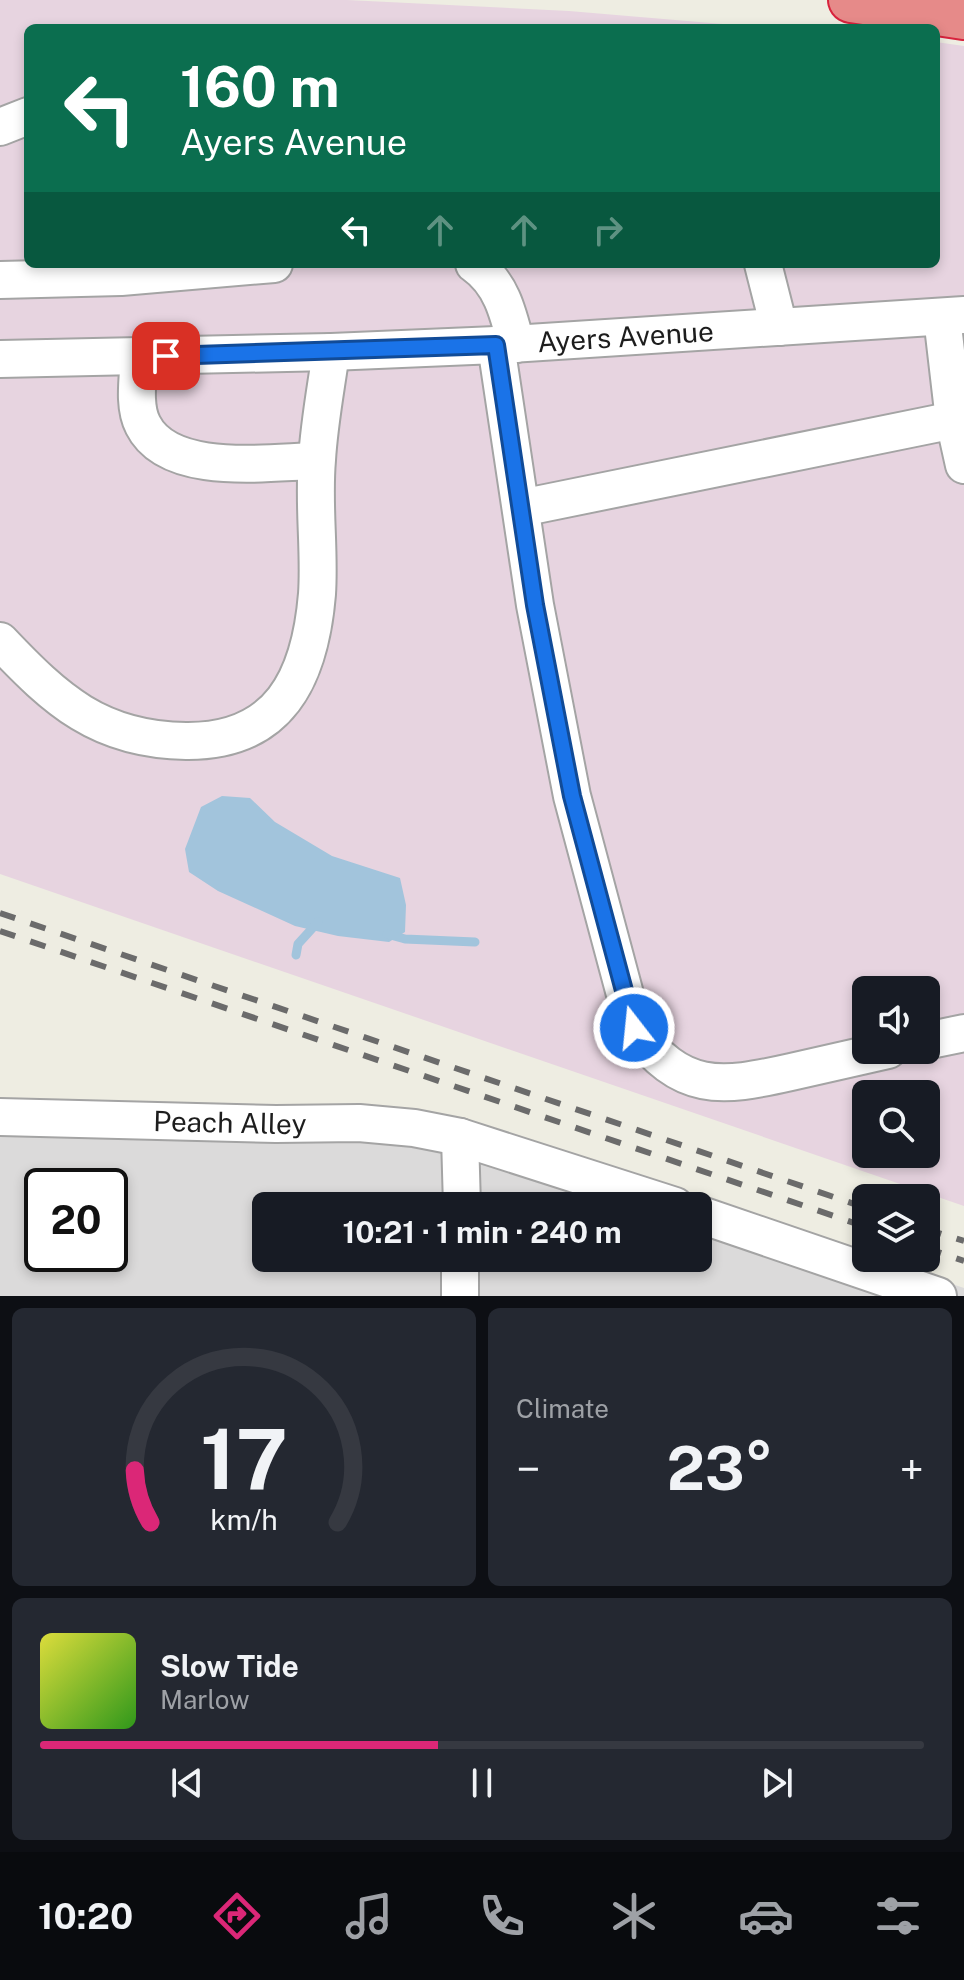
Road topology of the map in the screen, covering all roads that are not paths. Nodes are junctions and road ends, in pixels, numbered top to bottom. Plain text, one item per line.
1 (862, 1) edge
2 (964, 17) edge
3 (24, 118) edge
4 (0, 127) edge
5 (227, 268) edge
6 (479, 268) edge
7 (764, 268) edge
8 (0, 280) edge
9 (953, 316) edge
10 (779, 327) junction
11 (506, 344) junction
12 (331, 352) junction
13 (139, 357) junction
14 (0, 359) edge
15 (954, 420) junction
16 (316, 461) junction
17 (964, 465) edge
18 (521, 508) junction
19 (0, 641) edge
20 (964, 1033) edge
21 (940, 1038) edge
22 (852, 1058) edge
23 (0, 1117) edge
24 (460, 1137) junction
25 (462, 1192) edge
26 (631, 1192) edge
27 (712, 1219) edge
28 (460, 1272) edge
29 (460, 1296) edge
30 (938, 1296) edge

1 - 2 highway
3 - 4 street
5 - 8 street
6 - 11 street
7 - 10 street
9 - 10 street, Ayers Avenue
9 - 15 street
10 - 11 street, Ayers Avenue
11 - 12 street, Ayers Avenue
11 - 18 street
12 - 13 street, Ayers Avenue
12 - 16 street
13 - 14 street, Ayers Avenue
13 - 16 street
15 - 17 street
15 - 18 street
16 - 19 street
18 - 22 street
20 - 21 street
23 - 24 street, Peach Alley
24 - 25 street
24 - 26 street, Peach Alley
27 - 30 street
28 - 29 street

